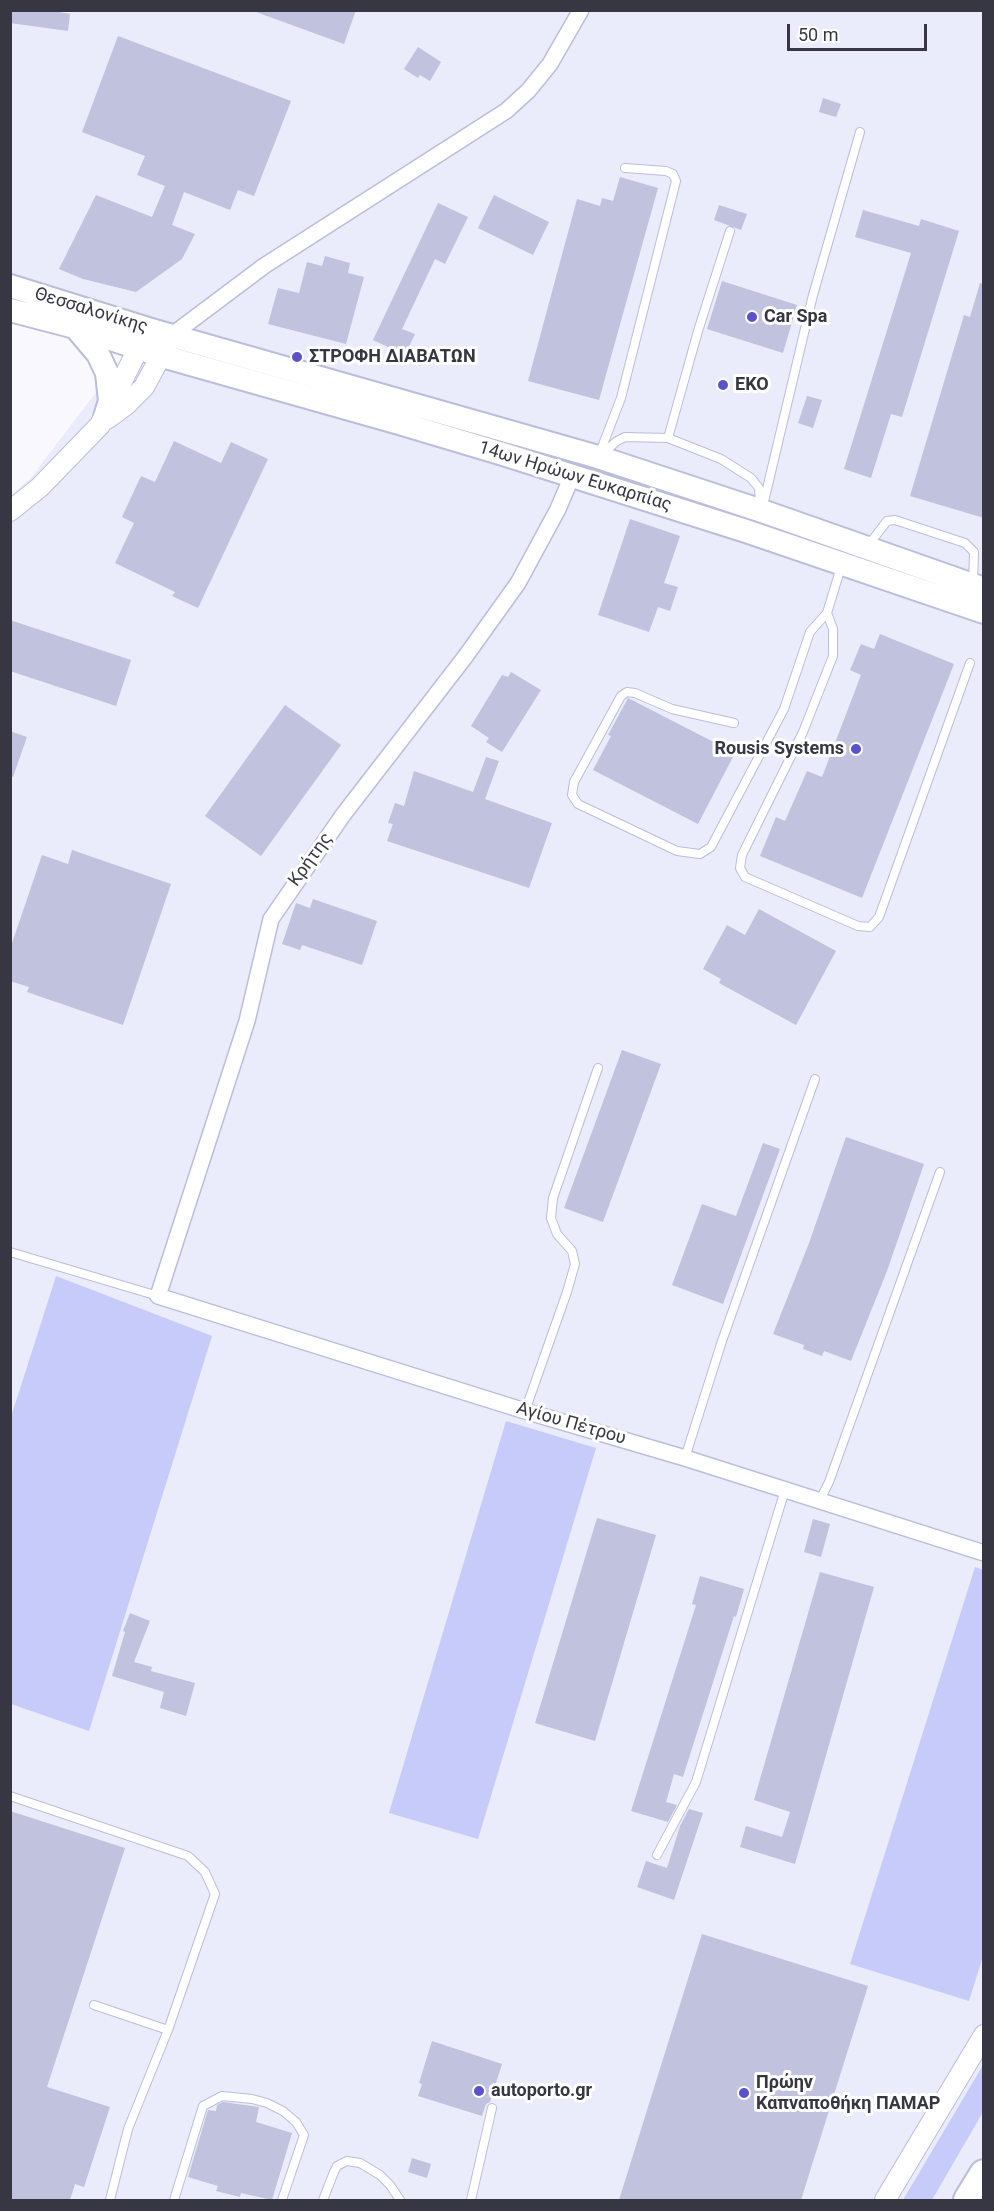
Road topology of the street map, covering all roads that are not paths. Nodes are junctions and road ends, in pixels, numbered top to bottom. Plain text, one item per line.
1 (581, 10) edge
2 (860, 132) dead end
3 (625, 168) dead end
4 (730, 231) dead end
5 (10, 286) edge
6 (10, 310) edge
7 (75, 327) junction
8 (172, 335) junction
9 (144, 339) junction
10 (162, 356) junction
11 (102, 421) junction
12 (668, 438) junction
13 (598, 457) junction
14 (572, 476) junction
15 (10, 511) edge
16 (762, 511) junction
17 (866, 548) junction
18 (842, 564) junction
19 (978, 587) edge
20 (984, 612) edge
21 (826, 614) junction
22 (970, 663) dead end
23 (734, 723) dead end
24 (598, 1068) dead end
25 (815, 1078) dead end
26 (940, 1172) dead end
27 (10, 1252) edge
28 (158, 1296) junction
29 (525, 1412) junction
30 (685, 1458) junction
31 (785, 1490) junction
32 (820, 1500) junction
33 (984, 1553) edge
34 (10, 1796) edge
35 (657, 1855) dead end
36 (94, 2005) dead end
37 (168, 2030) junction
38 (984, 2035) edge
39 (492, 2108) dead end
40 (984, 2174) edge
41 (110, 2200) edge
42 (174, 2200) edge
43 (282, 2200) edge
44 (323, 2200) edge
45 (400, 2200) edge
46 (471, 2200) edge
47 (885, 2200) edge
48 (968, 2200) edge

1 - 8 street
2 - 16 lane
3 - 13 lane
4 - 12 lane
5 - 9 main road, Θεσσαλονίκης
6 - 7 main road, Θεσσαλονίκης
7 - 9 main road, Θεσσαλονίκης
7 - 11 main road
8 - 9 main road, Θεσσαλονίκης
8 - 10 street
8 - 13 main road, 14ων Ηρώων Ευκαρπίας
9 - 10 main road, Θεσσαλονίκης
9 - 11 street
10 - 11 street
10 - 14 main road, 14ων Ηρώων Ευκαρπίας
11 - 15 street
12 - 13 lane
12 - 16 lane
13 - 16 main road, 14ων Ηρώων Ευκαρπίας
14 - 18 main road, 14ων Ηρώων Ευκαρπίας
14 - 28 street, Κρήτης
16 - 17 main road, 14ων Ηρώων Ευκαρπίας
17 - 19 main road, 14ων Ηρώων Ευκαρπίας
17 - 19 lane
18 - 20 main road, 14ων Ηρώων Ευκαρπίας
18 - 21 lane
21 - 22 lane
21 - 23 lane
24 - 29 lane
25 - 30 lane
26 - 32 lane
27 - 28 lane
28 - 29 street, Αγίου Πέτρου
29 - 30 street, Αγίου Πέτρου
30 - 31 street, Αγίου Πέτρου
31 - 32 street, Αγίου Πέτρου
31 - 35 lane
32 - 33 street, Αγίου Πέτρου
34 - 37 lane
36 - 37 lane
37 - 41 lane
38 - 47 street
39 - 46 lane
40 - 48 highway
42 - 43 lane
44 - 45 lane

